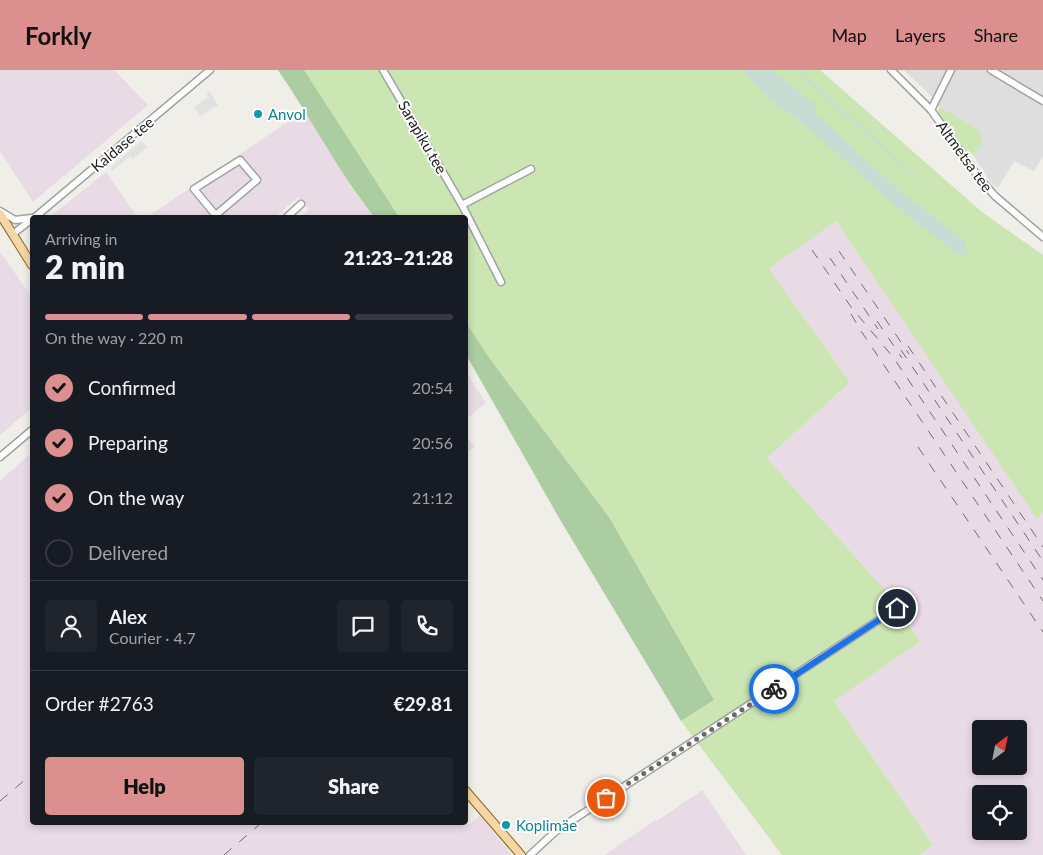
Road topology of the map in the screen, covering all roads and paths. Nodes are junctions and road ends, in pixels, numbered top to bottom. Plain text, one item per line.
1 (210, 70) edge
2 (383, 70) edge
3 (892, 70) edge
4 (951, 70) edge
5 (991, 70) edge
6 (1043, 102) edge
7 (932, 110) junction
8 (531, 169) dead end
9 (301, 204) dead end
10 (462, 205) junction
11 (0, 212) edge
12 (37, 215) edge
13 (218, 215) edge
14 (220, 215) edge
15 (289, 215) edge
16 (467, 215) edge
17 (468, 217) edge
18 (30, 218) edge
19 (30, 220) edge
20 (13, 234) junction
21 (1043, 237) edge
22 (30, 262) edge
23 (501, 282) dead end
24 (30, 432) edge
25 (0, 457) edge
26 (897, 608) dead end
27 (468, 793) edge
28 (521, 855) edge
29 (530, 855) edge

1 - 12 street, Kaldase tee
2 - 10 street, Sarapiku tee
3 - 7 street, Altmetsa tee
4 - 7 street
5 - 6 street
7 - 21 street, Altmetsa tee
8 - 10 street
9 - 15 street
10 - 16 street, Sarapiku tee
11 - 18 street
11 - 20 main road
13 - 14 street
17 - 23 street, Sarapiku tee
19 - 20 street, Kaldase tee
20 - 22 main road
24 - 25 street
26 - 29 street
27 - 28 main road

